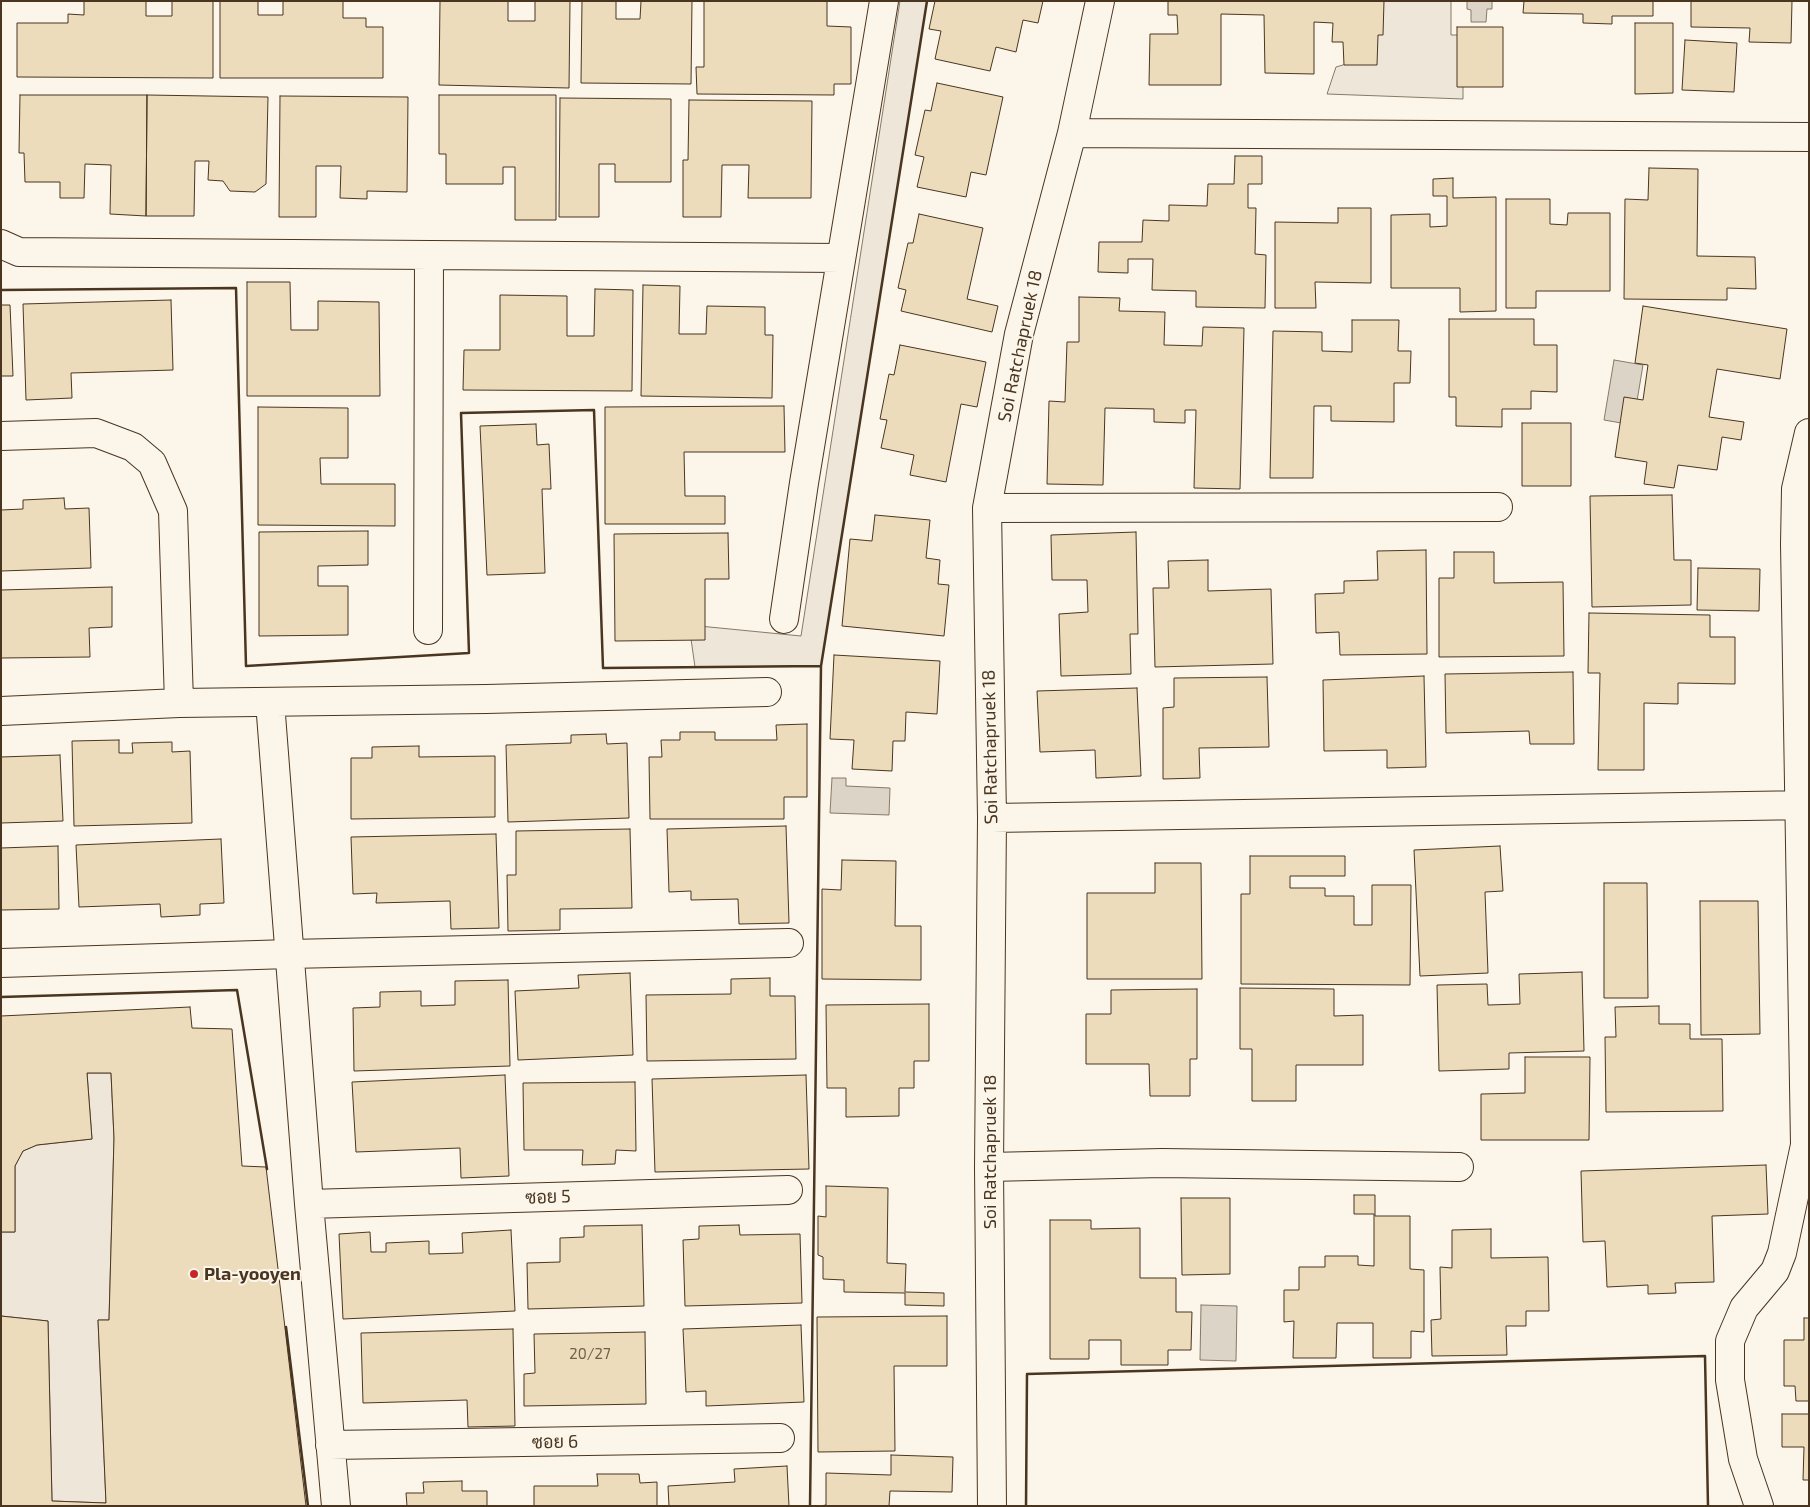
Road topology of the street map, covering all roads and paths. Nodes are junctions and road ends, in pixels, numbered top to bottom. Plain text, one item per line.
1 (884, 1) edge
2 (1100, 1) edge
3 (1072, 133) junction
4 (1809, 137) edge
5 (1, 244) edge
6 (429, 255) junction
7 (841, 258) junction
8 (1809, 433) edge
9 (1, 436) edge
10 (1498, 507) dead end
11 (987, 508) junction
12 (784, 620) dead end
13 (428, 630) dead end
14 (767, 692) dead end
15 (270, 702) junction
16 (179, 704) junction
17 (1, 710) edge
18 (1804, 805) edge
19 (992, 818) junction
20 (789, 943) dead end
21 (289, 954) junction
22 (1, 963) edge
23 (1807, 1145) edge
24 (989, 1167) junction
25 (1458, 1168) dead end
26 (788, 1190) dead end
27 (309, 1204) junction
28 (780, 1438) dead end
29 (330, 1445) junction
30 (336, 1506) edge
31 (992, 1506) edge
32 (1759, 1506) edge

1 - 7 street
2 - 3 street, Soi Ratchapruek 18
3 - 4 street
3 - 11 street, Soi Ratchapruek 18
5 - 6 street
6 - 7 street
6 - 13 street
7 - 12 street
8 - 18 street
9 - 16 street
10 - 11 street
11 - 19 street, Soi Ratchapruek 18
14 - 15 street
15 - 16 street
15 - 21 street
16 - 17 street
18 - 19 street
18 - 23 street
19 - 24 street, Soi Ratchapruek 18
20 - 21 street
21 - 22 street
21 - 27 street
23 - 32 street
24 - 25 street
24 - 31 street, Soi Ratchapruek 18
26 - 27 street, ซอย 5
27 - 29 street
28 - 29 street, ซอย 6
29 - 30 street

